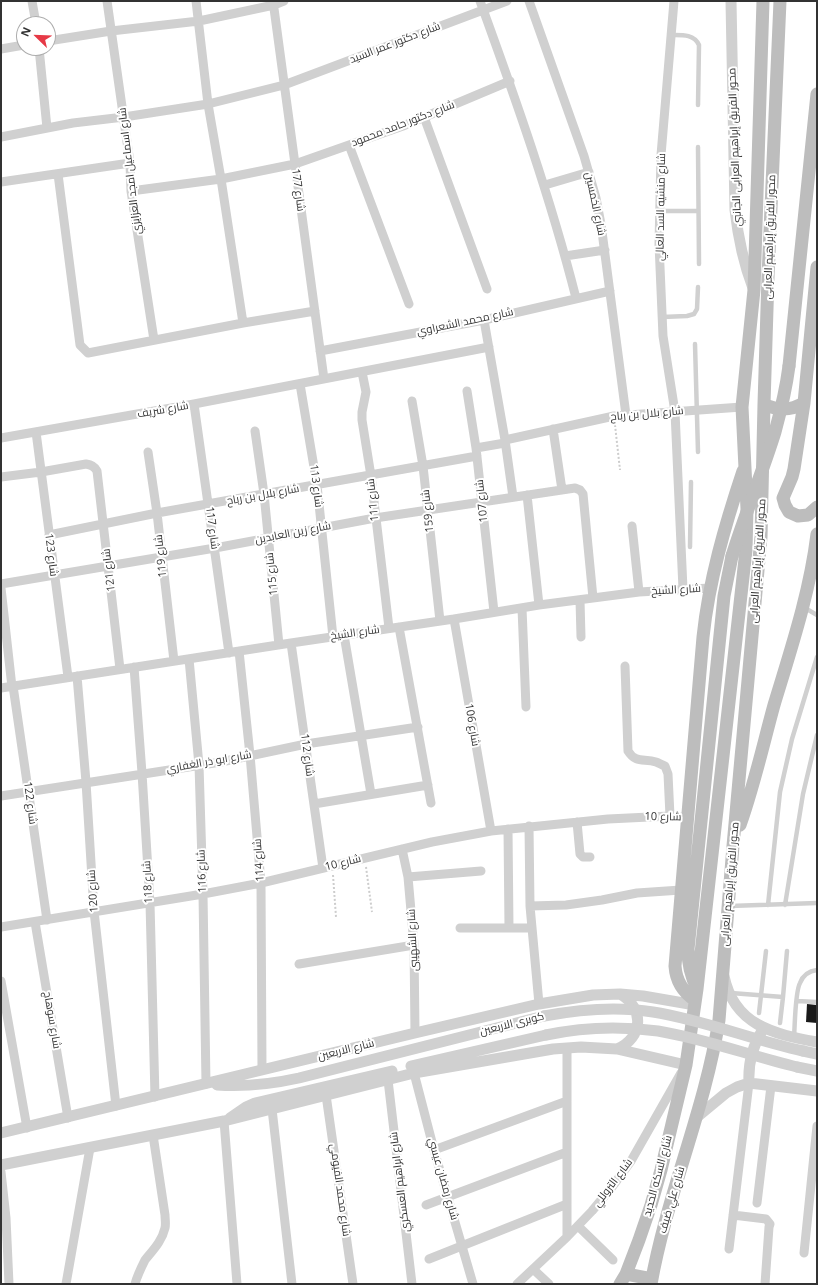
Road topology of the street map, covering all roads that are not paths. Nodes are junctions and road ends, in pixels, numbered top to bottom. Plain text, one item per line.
1 (32, 1) edge
2 (107, 1) edge
3 (196, 1) edge
4 (284, 1) edge
5 (507, 1) edge
6 (529, 1) edge
7 (674, 1) edge
8 (763, 1) edge
9 (780, 1) edge
10 (728, 2) edge
11 (274, 3) edge
12 (481, 5) edge
13 (35, 16) edge
14 (199, 21) junction
15 (112, 31) junction
16 (671, 35) junction
17 (56, 40) edge
18 (16, 46) edge
19 (1, 49) edge
20 (40, 56) edge
21 (510, 81) junction
22 (284, 84) junction
23 (817, 94) edge
24 (208, 104) junction
25 (698, 105) dead end
26 (124, 117) junction
27 (424, 117) junction
28 (47, 128) junction
29 (1, 137) edge
30 (349, 145) junction
31 (698, 147) dead end
32 (130, 163) junction
33 (295, 164) junction
34 (589, 172) junction
35 (58, 174) junction
36 (221, 179) junction
37 (1, 182) edge
38 (545, 185) junction
39 (131, 192) junction
40 (659, 211) junction
41 (698, 211) junction
42 (605, 250) junction
43 (565, 256) junction
44 (699, 264) dead end
45 (817, 267) edge
46 (698, 287) dead end
47 (487, 289) dead end
48 (754, 290) junction
49 (610, 291) junction
50 (576, 298) junction
51 (409, 304) dead end
52 (315, 311) junction
53 (662, 317) junction
54 (484, 320) junction
55 (243, 323) junction
56 (154, 340) junction
57 (695, 344) dead end
58 (489, 347) junction
59 (320, 351) junction
60 (362, 372) junction
61 (324, 379) junction
62 (300, 384) junction
63 (467, 391) dead end
64 (412, 402) dead end
65 (804, 403) junction
66 (194, 404) junction
67 (764, 404) junction
68 (742, 407) junction
69 (697, 411) junction
70 (675, 412) junction
71 (626, 415) junction
72 (553, 429) junction
73 (36, 432) junction
74 (255, 432) dead end
75 (1, 438) edge
76 (505, 441) junction
77 (148, 452) dead end
78 (477, 452) junction
79 (698, 452) dead end
80 (745, 465) junction
81 (423, 466) junction
82 (41, 472) junction
83 (371, 476) junction
84 (1, 477) edge
85 (691, 482) dead end
86 (317, 485) junction
87 (562, 490) junction
88 (264, 494) junction
89 (527, 495) junction
90 (514, 497) junction
91 (481, 502) junction
92 (209, 505) junction
93 (817, 507) edge
94 (428, 510) junction
95 (156, 513) junction
96 (375, 518) junction
97 (690, 520) junction
98 (680, 521) junction
99 (104, 524) junction
100 (632, 526) dead end
101 (321, 528) junction
102 (817, 534) edge
103 (49, 535) junction
104 (268, 538) junction
105 (690, 547) dead end
106 (215, 548) junction
107 (161, 557) junction
108 (108, 566) junction
109 (54, 575) junction
110 (1, 584) edge
111 (1, 588) edge
112 (710, 588) junction
113 (683, 589) junction
114 (639, 592) junction
115 (593, 598) junction
116 (580, 600) junction
117 (539, 605) junction
118 (802, 606) junction
119 (522, 608) junction
120 (494, 612) junction
121 (817, 615) edge
122 (454, 619) junction
123 (440, 621) junction
124 (400, 627) junction
125 (389, 628) junction
126 (344, 635) junction
127 (333, 636) junction
128 (581, 637) dead end
129 (291, 643) junction
130 (279, 645) junction
131 (239, 651) junction
132 (229, 652) junction
133 (817, 657) edge
134 (189, 659) junction
135 (174, 661) junction
136 (625, 666) dead end
137 (134, 667) junction
138 (120, 669) junction
139 (77, 676) junction
140 (68, 677) junction
141 (13, 686) junction
142 (1, 688) edge
143 (526, 707) dead end
144 (418, 727) junction
145 (361, 736) junction
146 (817, 736) edge
147 (306, 744) junction
148 (250, 755) junction
149 (199, 765) junction
150 (142, 773) junction
151 (86, 782) junction
152 (428, 785) junction
153 (29, 791) junction
154 (370, 794) junction
155 (1, 796) edge
156 (431, 803) dead end
157 (314, 804) junction
158 (670, 816) junction
159 (688, 818) junction
160 (577, 822) junction
161 (529, 826) junction
162 (508, 829) junction
163 (491, 831) junction
164 (733, 846) junction
165 (402, 849) junction
166 (590, 857) dead end
167 (328, 867) junction
168 (481, 871) dead end
169 (408, 877) junction
170 (261, 883) junction
171 (682, 890) junction
172 (203, 894) junction
173 (150, 903) junction
174 (817, 903) edge
175 (768, 905) junction
176 (785, 905) junction
177 (530, 906) junction
178 (728, 906) junction
179 (94, 911) junction
180 (47, 920) junction
181 (35, 922) junction
182 (1, 928) edge
183 (460, 928) dead end
184 (509, 928) junction
185 (532, 928) junction
186 (414, 945) junction
187 (766, 951) dead end
188 (788, 952) dead end
189 (299, 964) dead end
190 (723, 970) junction
191 (817, 970) edge
192 (1, 980) edge
193 (729, 992) junction
194 (620, 994) junction
195 (762, 995) junction
196 (783, 997) junction
197 (696, 998) junction
198 (797, 1001) junction
199 (817, 1002) edge
200 (539, 1004) junction
201 (759, 1013) dead end
202 (780, 1023) dead end
203 (764, 1028) junction
204 (415, 1033) junction
205 (794, 1037) junction
206 (817, 1042) edge
207 (567, 1048) junction
208 (616, 1049) junction
209 (817, 1054) edge
210 (686, 1065) junction
211 (262, 1070) junction
212 (817, 1071) edge
213 (414, 1073) junction
214 (388, 1080) junction
215 (749, 1083) junction
216 (206, 1084) junction
217 (771, 1086) junction
218 (817, 1091) edge
219 (326, 1095) junction
220 (155, 1096) junction
221 (567, 1102) junction
222 (116, 1106) junction
223 (272, 1109) junction
224 (696, 1117) junction
225 (68, 1118) junction
226 (224, 1122) junction
227 (817, 1126) edge
228 (27, 1128) junction
229 (1, 1133) edge
230 (153, 1135) junction
231 (90, 1148) junction
232 (434, 1150) junction
233 (567, 1152) junction
234 (1, 1165) edge
235 (1, 1172) edge
236 (448, 1197) junction
237 (757, 1203) dead end
238 (567, 1204) junction
239 (426, 1205) dead end
240 (733, 1215) junction
241 (3, 1218) edge
242 (578, 1226) junction
243 (567, 1237) junction
244 (461, 1246) junction
245 (729, 1249) dead end
246 (804, 1253) dead end
247 (429, 1259) dead end
248 (613, 1260) dead end
249 (5, 1268) edge
250 (533, 1269) junction
251 (623, 1279) edge
252 (651, 1281) edge
253 (9, 1284) edge
254 (66, 1284) edge
255 (135, 1284) edge
256 (237, 1284) edge
257 (292, 1284) edge
258 (353, 1284) edge
259 (412, 1284) edge
260 (473, 1284) edge
261 (517, 1284) edge
262 (548, 1284) edge
263 (765, 1284) edge

1 - 13 street
2 - 15 street, شارع اسماعيل امجد العزايزي
3 - 14 street
4 - 11 street
5 - 12 street, شارع دكتور عمر السيد
6 - 34 street, شارع الخمسين
7 - 16 street, شارع منشيه السد العالي
8 - 48 main road, محور الفريق إبراهيم العرابى
9 - 67 main road, محور الفريق إبراهيم العرابى
10 - 48 street, محور الفريق إبراهيم العرابى الجانبي
11 - 14 street
11 - 22 street, شارع 177
12 - 21 street
12 - 22 street, شارع دكتور عمر السيد
14 - 15 street
14 - 24 street
15 - 17 street
15 - 26 street, شارع اسماعيل امجد العزايزي
16 - 25 lane
16 - 40 street, شارع منشيه السد العالي
18 - 19 street
20 - 28 street
21 - 27 street, شارع دكتور حامد محمود
21 - 38 street
22 - 24 street, شارع دكتور عمر السيد
22 - 33 street, شارع 177
23 - 197 main road, bridge
24 - 26 street, شارع دكتور عمر السيد
24 - 36 street
26 - 28 street, شارع دكتور عمر السيد
26 - 32 street, شارع اسماعيل امجد العزايزي
27 - 30 street, شارع دكتور حامد محمود
27 - 47 street
28 - 29 street, شارع دكتور عمر السيد
30 - 33 street, شارع دكتور حامد محمود
30 - 51 street
31 - 41 lane
32 - 35 street
32 - 39 street, شارع اسماعيل امجد العزايزي
33 - 36 street, شارع دكتور حامد محمود
33 - 52 street, شارع 177
34 - 38 street
34 - 42 street, شارع الخمسين
35 - 37 street
35 - 56 street
36 - 39 street, شارع دكتور حامد محمود
36 - 55 street
38 - 43 street
39 - 56 street, شارع اسماعيل امجد العزايزي
40 - 41 lane
40 - 53 street, شارع منشيه السد العالي
41 - 44 lane
42 - 43 street
42 - 49 street, شارع الخمسين
43 - 50 street
45 - 65 main road
46 - 53 lane
48 - 68 main road, محور الفريق إبراهيم العرابى
49 - 50 street, شارع محمد الشعراوي
49 - 71 street, شارع الخمسين
50 - 54 street, شارع محمد الشعراوي
52 - 55 street
52 - 59 street, شارع 177
53 - 70 street, شارع منشيه السد العالي
54 - 58 street
54 - 59 street, شارع محمد الشعراوي
55 - 56 street
57 - 69 lane
58 - 60 street, شارع شريف
58 - 76 street
59 - 61 street, شارع 177
60 - 61 street, شارع شريف
60 - 83 street, شارع 111
61 - 62 street, شارع شريف
62 - 66 street, شارع شريف
62 - 86 street, شارع 113
63 - 78 street, شارع 107
64 - 81 street, شارع 159
65 - 67 main road
65 - 93 main road
66 - 73 street, شارع شريف
66 - 92 street, شارع 117
67 - 164 main road, محور الفريق إبراهيم العرابى
68 - 69 street, شارع بلال بن رباح
68 - 80 main road, محور الفريق إبراهيم العرابى
69 - 70 street, شارع بلال بن رباح
69 - 79 lane
70 - 71 street, شارع بلال بن رباح
70 - 98 street, شارع منشيه السد العالي
71 - 72 street, شارع بلال بن رباح
72 - 76 street, شارع بلال بن رباح
72 - 87 street
73 - 75 street, شارع شريف
73 - 82 street, شارع 123
74 - 88 street, شارع 115
76 - 78 street, شارع بلال بن رباح
76 - 90 street
77 - 95 street, شارع 119
78 - 81 street, شارع بلال بن رباح
78 - 91 street, شارع 107
80 - 112 main road
80 - 197 main road, محور الفريق إبراهيم العرابى
81 - 83 street, شارع بلال بن رباح
81 - 94 street, شارع 159
82 - 84 street
82 - 99 street, شارع 121
82 - 103 street, شارع 123
83 - 86 street, شارع بلال بن رباح
83 - 96 street, شارع 111
85 - 97 lane
86 - 88 street, شارع بلال بن رباح
86 - 101 street, شارع 113
87 - 89 street, شارع زين العابدين
87 - 115 street, شارع زين العابدين
88 - 92 street, شارع بلال بن رباح
88 - 104 street, شارع 115
89 - 90 street, شارع زين العابدين
89 - 117 street
90 - 91 street, شارع زين العابدين
91 - 94 street, شارع زين العابدين
91 - 120 street, شارع 107
92 - 95 street, شارع بلال بن رباح
92 - 106 street, شارع 117
94 - 96 street, شارع زين العابدين
94 - 123 street, شارع 159
95 - 99 street, شارع بلال بن رباح
95 - 107 street, شارع 119
96 - 101 street, شارع زين العابدين
96 - 125 street, شارع 111
97 - 98 lane
97 - 105 lane
98 - 113 street, شارع منشيه السد العالي
99 - 103 street, شارع بلال بن رباح
99 - 108 street, شارع 121
100 - 114 street
101 - 104 street, شارع زين العابدين
101 - 127 street, شارع 113
102 - 118 main road
103 - 109 street, شارع 123
104 - 106 street, شارع زين العابدين
104 - 130 street, شارع 115
106 - 107 street, شارع زين العابدين
106 - 132 street, شارع 117
107 - 108 street, شارع زين العابدين
107 - 135 street, شارع 119
108 - 109 street, شارع زين العابدين
108 - 138 street, شارع 121
109 - 110 street, شارع زين العابدين
109 - 140 street, شارع 123
111 - 141 street, شارع 122
112 - 113 street, شارع الشيخ
112 - 159 main road
113 - 114 street, شارع الشيخ
114 - 115 street, شارع الشيخ
115 - 116 street, شارع الشيخ
116 - 117 street, شارع الشيخ
116 - 128 street
117 - 119 street, شارع الشيخ
118 - 121 lane
118 - 164 main road
119 - 120 street, شارع الشيخ
119 - 143 street
120 - 122 street, شارع الشيخ
122 - 123 street, شارع الشيخ
122 - 163 street, شارع 106
123 - 124 street, شارع الشيخ
124 - 125 street, شارع الشيخ
124 - 144 street
125 - 126 street, شارع الشيخ
126 - 127 street, شارع الشيخ
126 - 145 street
127 - 129 street, شارع الشيخ
129 - 130 street, شارع الشيخ
129 - 147 street, شارع 112
130 - 131 street, شارع الشيخ
131 - 132 street, شارع الشيخ
131 - 148 street, شارع 114
132 - 134 street, شارع الشيخ
133 - 175 lane
134 - 135 street, شارع الشيخ
134 - 149 street, شارع 116
135 - 137 street, شارع الشيخ
136 - 158 street
137 - 138 street, شارع الشيخ
137 - 150 street, شارع 118
138 - 139 street, شارع الشيخ
139 - 140 street, شارع الشيخ
139 - 151 street, شارع 120
140 - 141 street, شارع الشيخ
141 - 142 street, شارع الشيخ
141 - 153 street, شارع 122
144 - 145 street, شارع ابو ذر الغفاري
144 - 152 street
145 - 147 street, شارع ابو ذر الغفاري
145 - 154 street
146 - 176 lane
147 - 148 street, شارع ابو ذر الغفاري
147 - 157 street, شارع 112
148 - 149 street, شارع ابو ذر الغفاري
148 - 170 street, شارع 114
149 - 150 street, شارع ابو ذر الغفاري
149 - 172 street, شارع 116
150 - 151 street, شارع ابو ذر الغفاري
150 - 173 street, شارع 118
151 - 153 street, شارع ابو ذر الغفاري
151 - 179 street, شارع 120
152 - 154 street
152 - 156 street
153 - 155 street, شارع ابو ذر الغفاري
153 - 180 street, شارع 122
154 - 157 street
157 - 167 street, شارع 112
158 - 159 street, شارع 10
158 - 160 street, شارع 10
159 - 171 main road
160 - 161 street, شارع 10
160 - 166 street
161 - 162 street, شارع 10
161 - 177 street
162 - 163 street, شارع 10
162 - 184 street
163 - 165 street, شارع 10
164 - 178 main road, محور الفريق إبراهيم العرابى
165 - 167 street, شارع 10
165 - 169 street, شارع الشهيبى
167 - 170 street, شارع 10
168 - 169 street
169 - 186 street, شارع الشهيبى
170 - 172 street, شارع 10
170 - 211 street, شارع 114
171 - 177 street
171 - 197 main road
172 - 173 street, شارع 10
172 - 216 street, شارع 116
173 - 179 street, شارع 10
173 - 220 street, شارع 118
174 - 176 lane
175 - 176 lane
175 - 178 lane
177 - 185 street
178 - 190 main road, محور الفريق إبراهيم العرابى
179 - 180 street, شارع 10
179 - 222 street, شارع 120
180 - 181 street, شارع 10
181 - 182 street, شارع 10
181 - 225 street, شارع سوهاج
183 - 184 street
184 - 185 street
185 - 200 street
186 - 189 street
186 - 204 street, شارع الشهيبى
187 - 195 lane
188 - 196 lane
190 - 193 street
190 - 224 main road, محور الفريق إبراهيم العرابى
191 - 198 lane
192 - 228 street
193 - 195 lane
193 - 203 street
194 - 197 street, شارع الاربعين
194 - 200 street, شارع الاربعين
194 - 208 street
195 - 196 lane
195 - 201 lane
196 - 202 lane
197 - 210 main road, محور الفريق إبراهيم العرابى
198 - 199 lane
198 - 205 lane
200 - 204 street, شارع الاربعين
203 - 205 street
203 - 215 street
204 - 211 street, شارع الاربعين
205 - 206 street
207 - 208 street
207 - 213 street
207 - 221 street
208 - 210 street
209 - 216 street, كوبرى الاربعين, bridge
210 - 242 street, شارع التروللي
210 - 251 main road, شارع السكه الحديد
211 - 216 street, شارع الاربعين
212 - 226 street, كوبرى الاربعين, bridge
213 - 214 street
213 - 232 street, شارع رمضان عيسي
214 - 219 street
214 - 259 street, شارع ابراهيم العسكري
215 - 217 street
215 - 224 street
215 - 240 street
216 - 220 street, شارع الاربعين
217 - 218 street
217 - 237 street
219 - 223 street
219 - 258 street, شارع محمد الفيومي
220 - 222 street, شارع الاربعين
221 - 232 street
221 - 233 street
222 - 225 street, شارع الاربعين
223 - 226 street
223 - 257 street
224 - 252 main road, شارع علي ضيف
225 - 228 street, شارع الاربعين
226 - 230 street
226 - 256 street
227 - 246 street
228 - 229 street, شارع الاربعين
230 - 231 street
230 - 255 street
231 - 234 street
231 - 254 street
232 - 236 street, شارع رمضان عيسي
233 - 236 street
233 - 238 street
235 - 241 street
236 - 239 street
236 - 244 street, شارع رمضان عيسي
238 - 243 street
238 - 244 street
240 - 245 street
240 - 263 street
241 - 249 street
242 - 243 street, شارع التروللي
242 - 248 street
243 - 250 street, شارع التروللي
244 - 247 street
244 - 260 street, شارع رمضان عيسي
249 - 253 street
250 - 261 street, شارع التروللي
250 - 262 street
251 - 252 main road

